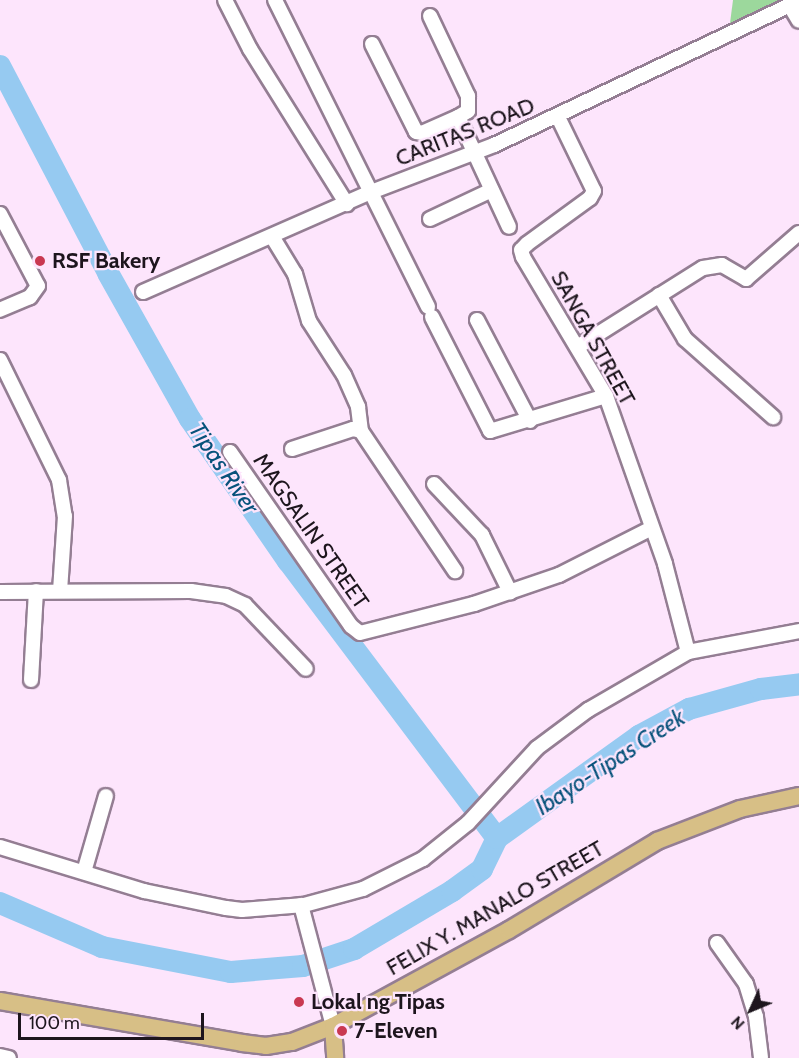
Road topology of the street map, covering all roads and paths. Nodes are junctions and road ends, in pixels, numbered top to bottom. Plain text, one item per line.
1 (225, 0) edge
2 (275, 0) edge
3 (770, 0) edge
4 (789, 7) edge
5 (430, 16) dead end
6 (799, 21) edge
7 (372, 44) dead end
8 (459, 117) junction
9 (558, 117) junction
10 (475, 156) junction
11 (492, 190) junction
12 (371, 192) junction
13 (346, 204) junction
14 (0, 214) edge
15 (430, 219) dead end
16 (509, 226) dead end
17 (799, 233) edge
18 (273, 238) junction
19 (143, 292) dead end
20 (660, 295) junction
21 (0, 310) edge
22 (477, 320) dead end
23 (579, 346) junction
24 (0, 360) edge
25 (606, 396) junction
26 (773, 417) dead end
27 (530, 421) junction
28 (361, 431) junction
29 (292, 449) dead end
30 (230, 452) dead end
31 (434, 484) dead end
32 (652, 528) junction
33 (455, 571) dead end
34 (36, 591) junction
35 (60, 591) junction
36 (0, 592) edge
37 (510, 592) junction
38 (799, 631) edge
39 (688, 652) junction
40 (306, 669) dead end
41 (31, 680) dead end
42 (106, 796) dead end
43 (799, 796) edge
44 (0, 847) edge
45 (84, 872) junction
46 (301, 906) junction
47 (717, 943) dead end
48 (0, 1001) edge
49 (333, 1026) junction
50 (0, 1056) edge
51 (9, 1058) edge
52 (335, 1058) edge
53 (761, 1058) edge

1 - 13 street
2 - 12 street
3 - 4 street
4 - 6 street
4 - 9 street, CARITAS ROAD
5 - 8 street
7 - 8 street
8 - 10 street
9 - 10 street, CARITAS ROAD
9 - 23 street, SANGA STREET
10 - 11 street
10 - 12 street, CARITAS ROAD
11 - 15 street
11 - 16 street
12 - 13 street, CARITAS ROAD
12 - 27 street
13 - 18 street, CARITAS ROAD
14 - 21 street
17 - 20 street
18 - 19 street, CARITAS ROAD
18 - 28 street
20 - 23 street
20 - 26 street
22 - 27 street
23 - 25 street, SANGA STREET
24 - 35 street
25 - 27 street
25 - 32 street, SANGA STREET
28 - 29 street
28 - 33 street
30 - 37 street, MAGSALIN STREET
31 - 37 street
32 - 37 street
32 - 39 street, SANGA STREET
34 - 35 street
34 - 36 street
34 - 41 street
35 - 40 street
38 - 39 street
39 - 46 street
42 - 45 street
43 - 49 main road, FELIX Y. MANALO STREET
44 - 45 street
45 - 46 street
46 - 49 street
47 - 53 street
48 - 49 main road, FELIX Y. MANALO STREET
49 - 52 main road
50 - 51 street

